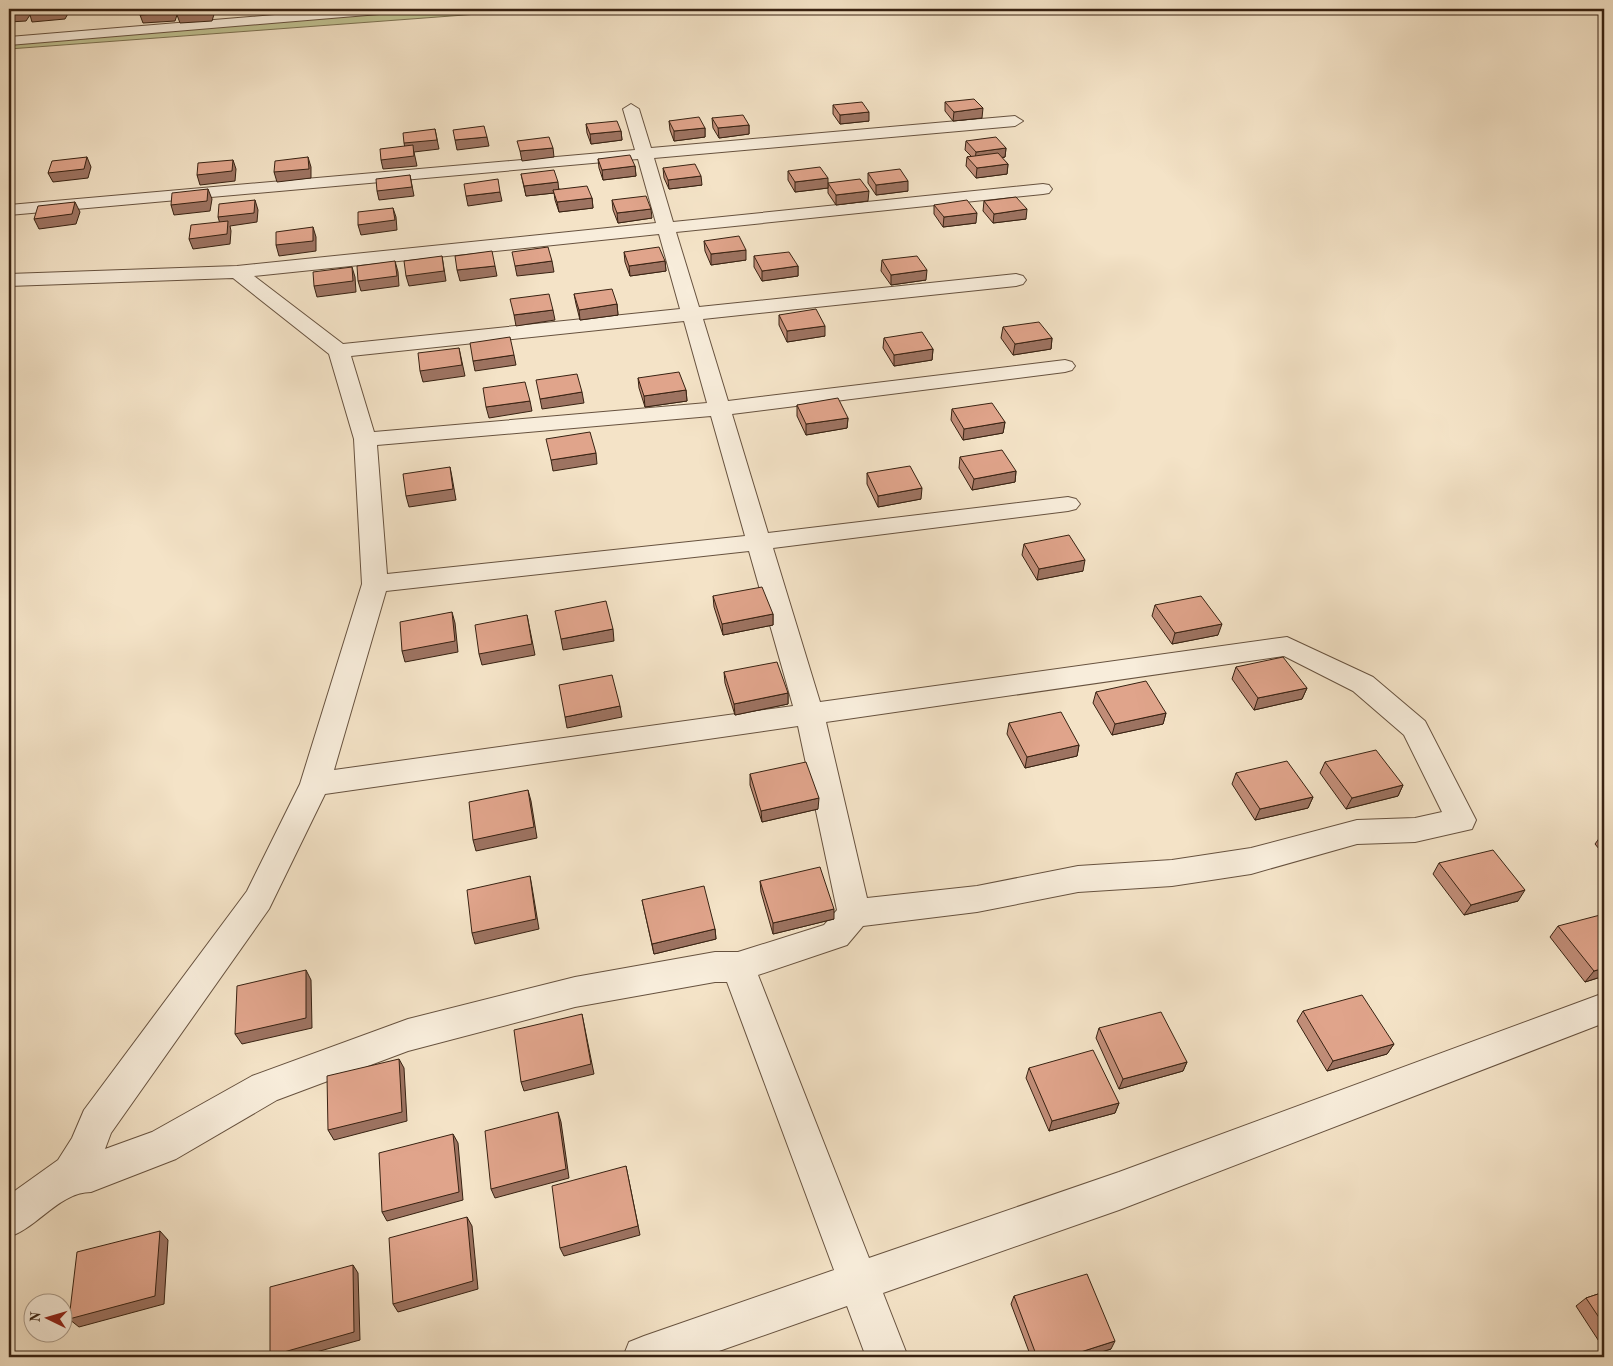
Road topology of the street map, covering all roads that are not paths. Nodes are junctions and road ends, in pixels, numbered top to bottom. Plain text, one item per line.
1 (391, 9) edge
2 (329, 11) edge
3 (9, 40) edge
4 (632, 109) dead end
5 (1015, 121) dead end
6 (643, 154) junction
7 (1043, 189) dead end
8 (9, 210) edge
9 (665, 228) junction
10 (237, 272) junction
11 (9, 280) edge
12 (1016, 280) dead end
13 (690, 312) junction
14 (339, 351) junction
15 (1065, 366) dead end
16 (719, 409) junction
17 (365, 439) junction
18 (1068, 504) dead end
19 (759, 542) junction
20 (375, 584) junction
21 (810, 715) junction
22 (315, 784) junction
23 (854, 913) junction
24 (738, 967) junction
25 (1604, 1008) edge
26 (71, 1173) junction
27 (9, 1218) edge
28 (860, 1282) junction
29 (644, 1357) edge
30 (887, 1357) edge

1 - 2 street
2 - 3 street
4 - 6 street
5 - 6 street
6 - 8 street
6 - 9 street
7 - 9 street
9 - 10 street
9 - 13 street
10 - 11 street
10 - 14 street
12 - 13 street
13 - 14 street
13 - 16 street
14 - 17 street
15 - 16 street
16 - 17 street
16 - 19 street
17 - 20 street
18 - 19 street
19 - 20 street
19 - 21 street
20 - 22 street
21 - 22 street
21 - 23 street
21 - 23 street
22 - 26 street
23 - 24 street
24 - 26 street
24 - 28 street
25 - 28 street
26 - 27 street
28 - 29 street
28 - 30 street

